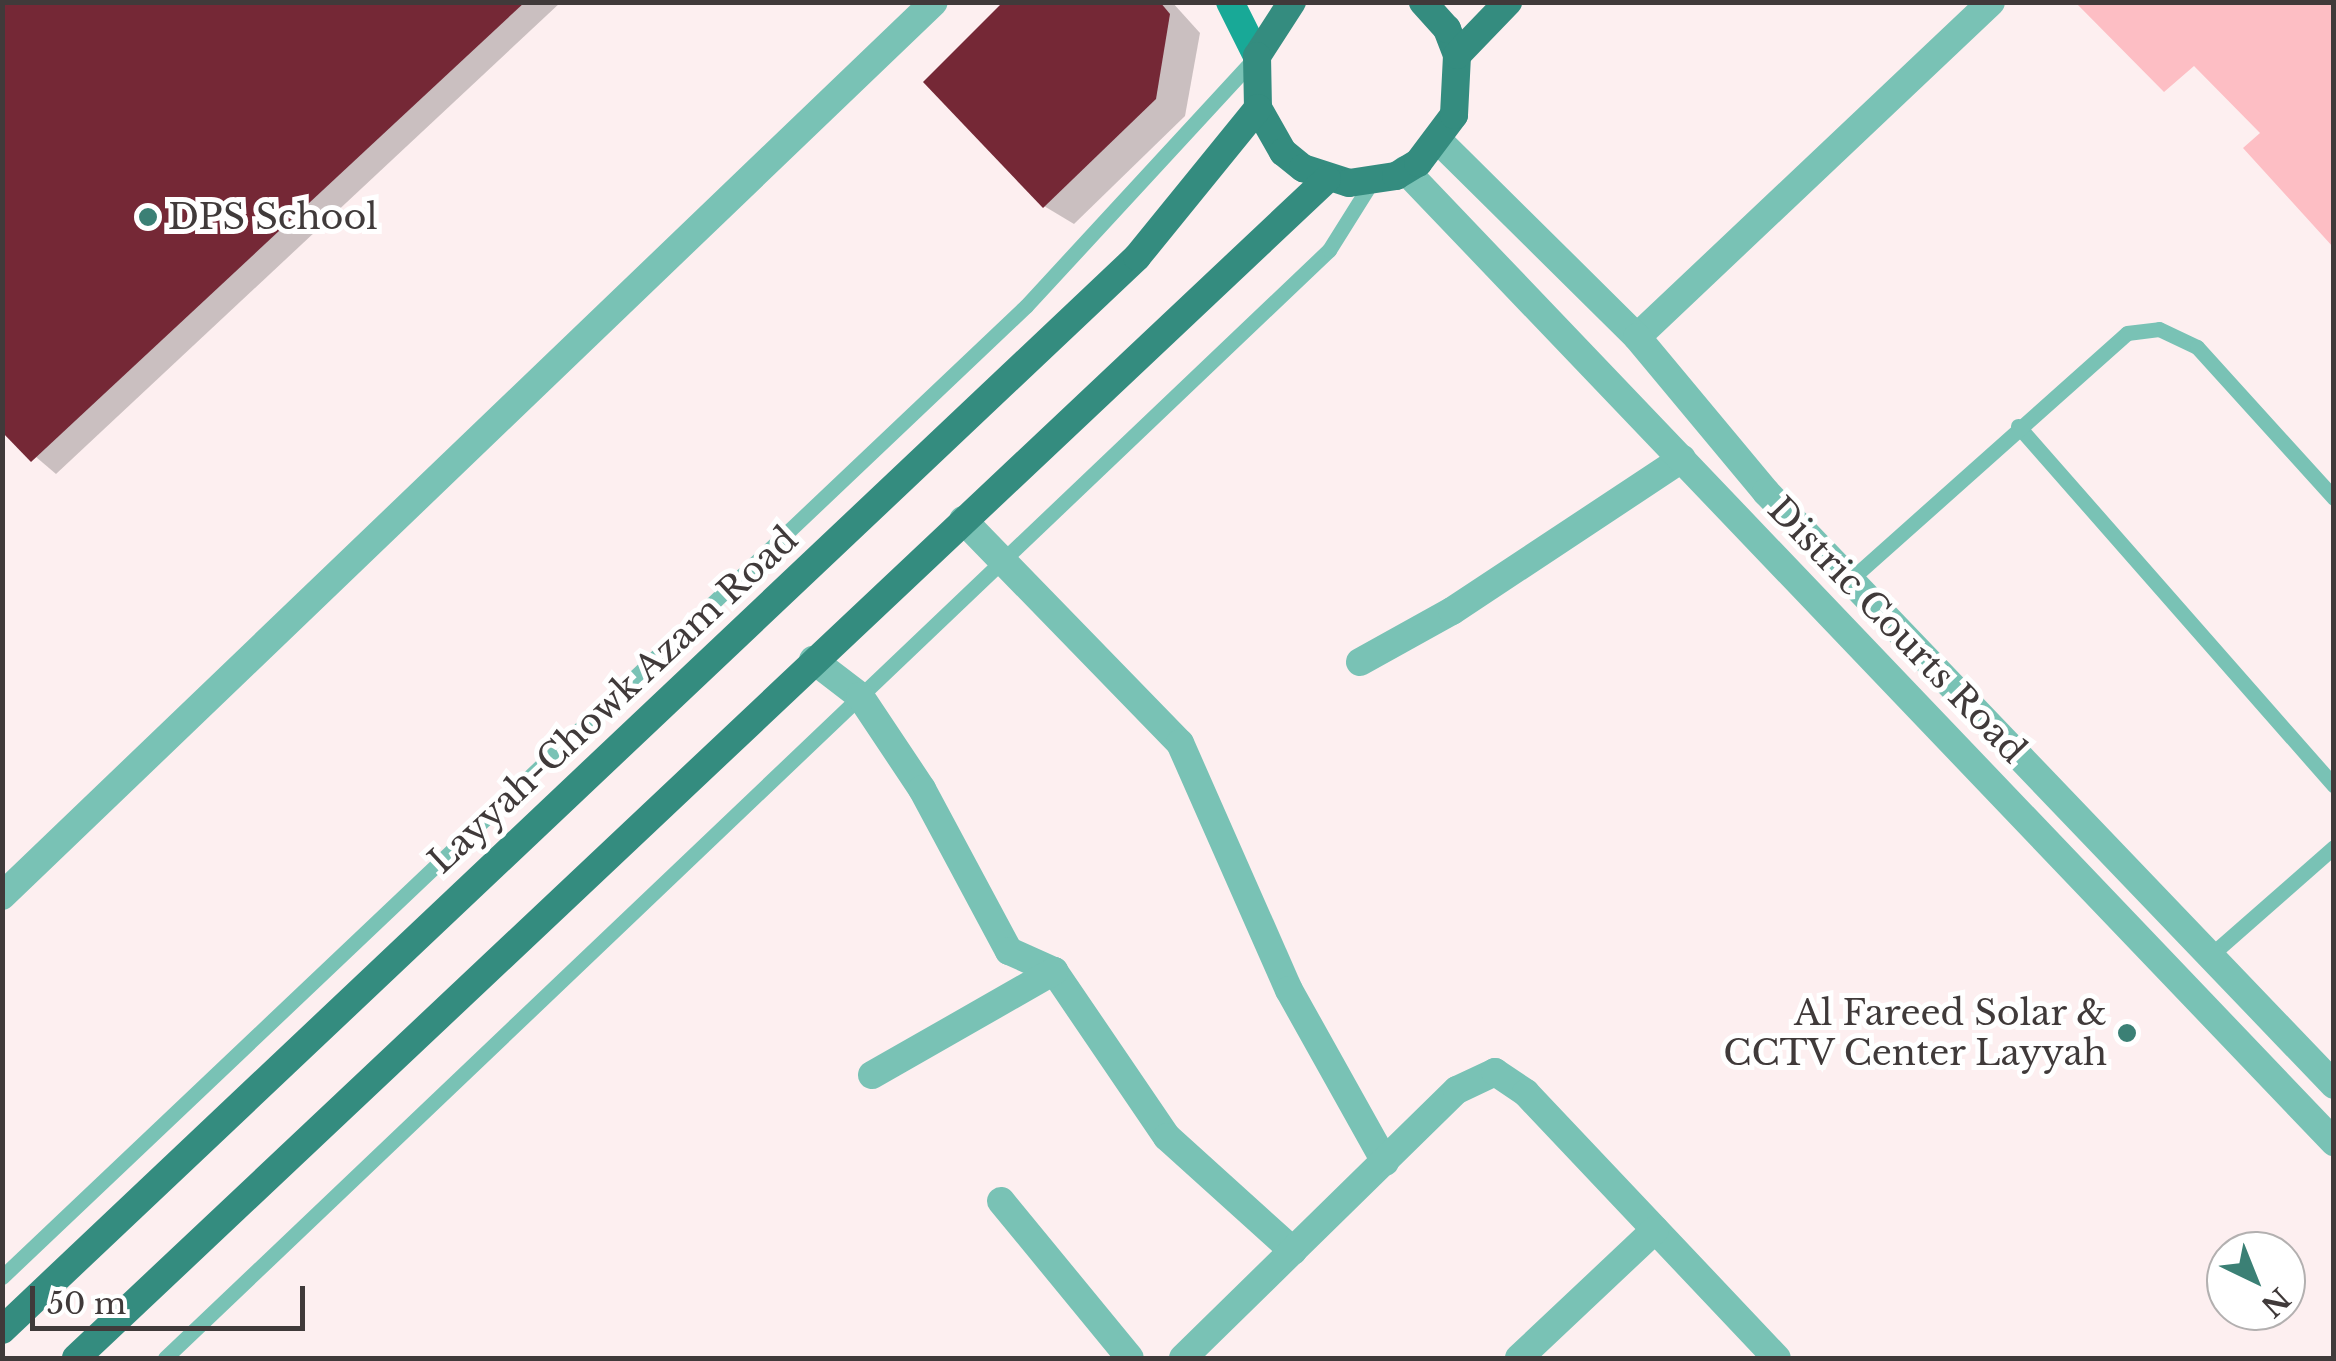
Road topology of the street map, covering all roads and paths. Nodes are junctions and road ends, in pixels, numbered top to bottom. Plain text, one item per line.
1 (934, 2) edge
2 (1230, 2) edge
3 (1292, 2) edge
4 (1423, 2) edge
5 (1508, 2) edge
6 (1991, 2) edge
7 (1457, 55) junction
8 (1256, 56) junction
9 (1258, 108) junction
10 (1440, 142) junction
11 (1405, 170) junction
12 (1326, 179) junction
13 (1371, 182) junction
14 (1637, 337) junction
15 (2018, 426) junction
16 (1682, 459) junction
17 (2334, 498) edge
18 (964, 520) junction
19 (1002, 561) junction
20 (1850, 580) junction
21 (813, 660) junction
22 (1360, 662) dead end
23 (860, 696) junction
24 (2334, 786) edge
25 (2334, 848) edge
26 (2, 896) edge
27 (2212, 954) junction
28 (1054, 971) junction
29 (872, 1075) dead end
30 (2334, 1085) edge
31 (2334, 1142) edge
32 (1385, 1162) junction
33 (1000, 1201) dead end
34 (1655, 1230) junction
35 (1293, 1252) junction
36 (2, 1277) edge
37 (2, 1330) edge
38 (76, 1358) edge
39 (164, 1358) edge
40 (1130, 1358) edge
41 (1183, 1358) edge
42 (1519, 1358) edge
43 (1777, 1358) edge

1 - 26 street
2 - 8 main road
3 - 8 main road
4 - 7 main road
5 - 7 main road
6 - 14 street
7 - 10 main road
8 - 9 main road
8 - 36 lane
9 - 12 main road
9 - 37 main road, Layyah-Chowk Azam Road
10 - 11 main road
10 - 14 street, Distric Courts Road
11 - 13 main road
11 - 16 street, Distric Courts Road
12 - 13 main road
12 - 18 main road
13 - 19 lane
14 - 20 street, Distric Courts Road
15 - 17 lane
15 - 20 lane
15 - 24 lane
16 - 22 street
16 - 31 street, Distric Courts Road
18 - 19 street
18 - 21 main road
19 - 23 lane
19 - 32 street
20 - 27 street, Distric Courts Road
21 - 23 street
21 - 38 main road
23 - 28 street
23 - 39 lane
25 - 27 lane
27 - 30 street, Distric Courts Road
28 - 29 street
28 - 35 street
32 - 34 street
32 - 35 street
33 - 40 street
34 - 42 street
34 - 43 street
35 - 41 street

